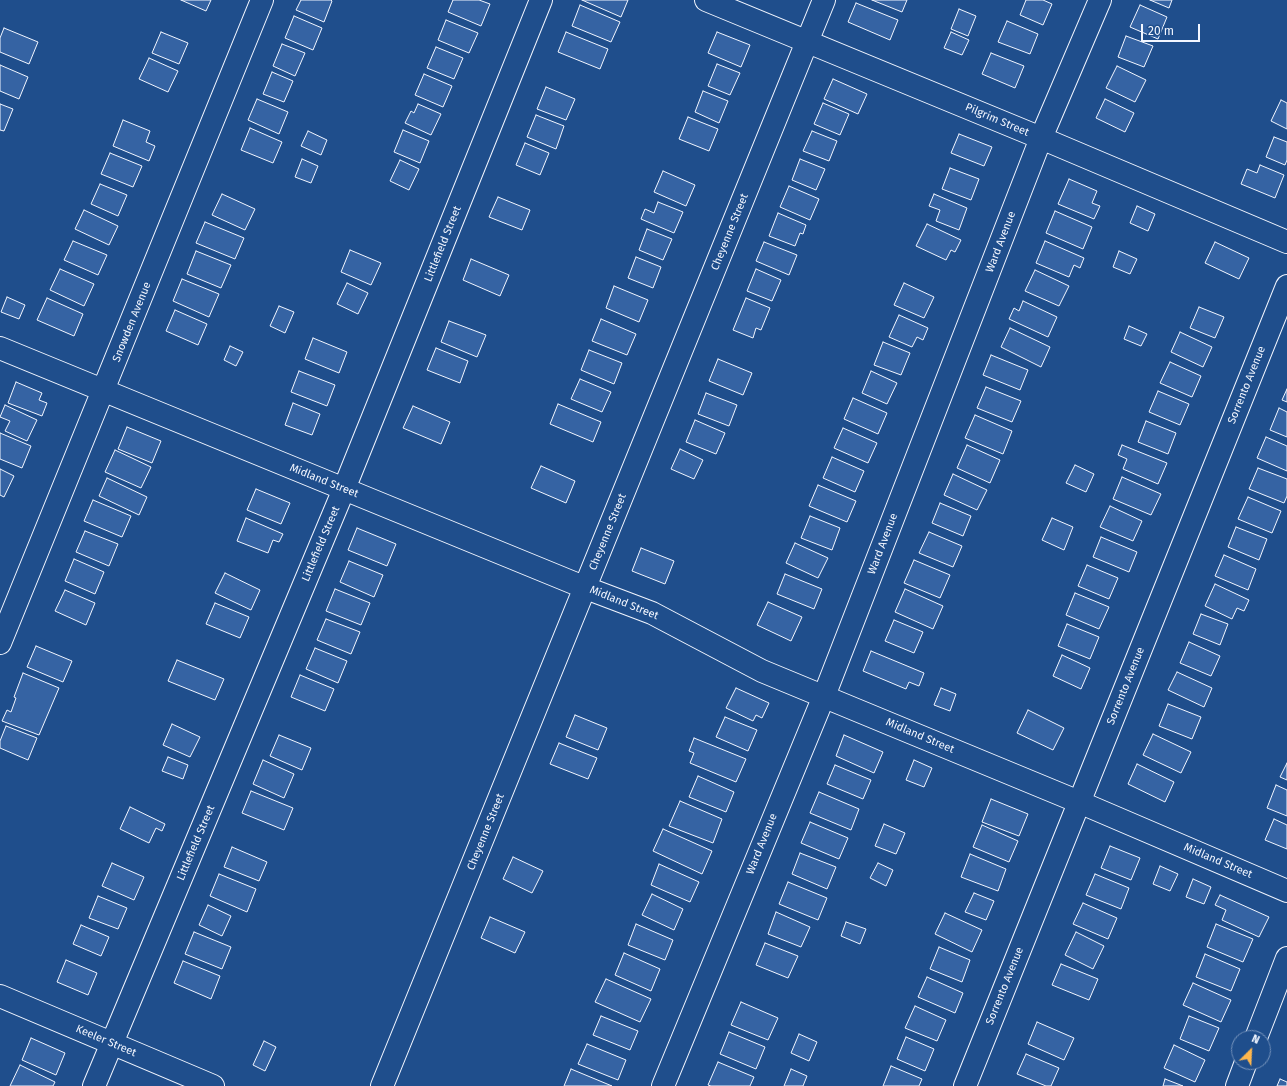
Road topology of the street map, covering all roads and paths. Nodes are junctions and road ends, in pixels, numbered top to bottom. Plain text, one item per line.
1 (262, 0) edge
2 (541, 0) edge
3 (706, 0) edge
4 (824, 0) edge
5 (1100, 0) edge
6 (807, 41) junction
7 (1041, 138) junction
8 (1287, 242) edge
9 (1287, 286) edge
10 (0, 348) edge
11 (104, 390) junction
12 (344, 489) junction
13 (586, 588) junction
14 (0, 643) edge
15 (824, 696) junction
16 (1079, 802) junction
17 (1287, 891) edge
18 (1287, 958) edge
19 (0, 996) edge
20 (1259, 1030) edge
21 (112, 1043) junction
22 (1243, 1070) edge
23 (94, 1086) edge
24 (213, 1086) edge
25 (382, 1086) edge
26 (663, 1086) edge
27 (965, 1086) edge
28 (1237, 1086) edge

1 - 11 street, Snowden Avenue
2 - 12 street, Littlefield Street
3 - 6 street, Pilgrim Street
4 - 6 street, Cheyenne Street
5 - 7 street, Ward Avenue
6 - 7 street, Pilgrim Street
6 - 13 street, Cheyenne Street
7 - 8 street, Pilgrim Street
7 - 15 street, Ward Avenue
9 - 16 street, Sorrento Avenue
10 - 11 street, Midland Street
11 - 12 street, Midland Street
11 - 14 street, Snowden Avenue
12 - 13 street, Midland Street
12 - 21 street, Littlefield Street
13 - 15 street, Midland Street
13 - 25 street, Cheyenne Street
15 - 16 street, Midland Street
15 - 26 street, Ward Avenue
16 - 17 street, Midland Street
16 - 27 street, Sorrento Avenue
18 - 20 street
19 - 21 street, Keeler Street
21 - 23 street, Littlefield Street
21 - 24 street, Keeler Street
22 - 28 street

